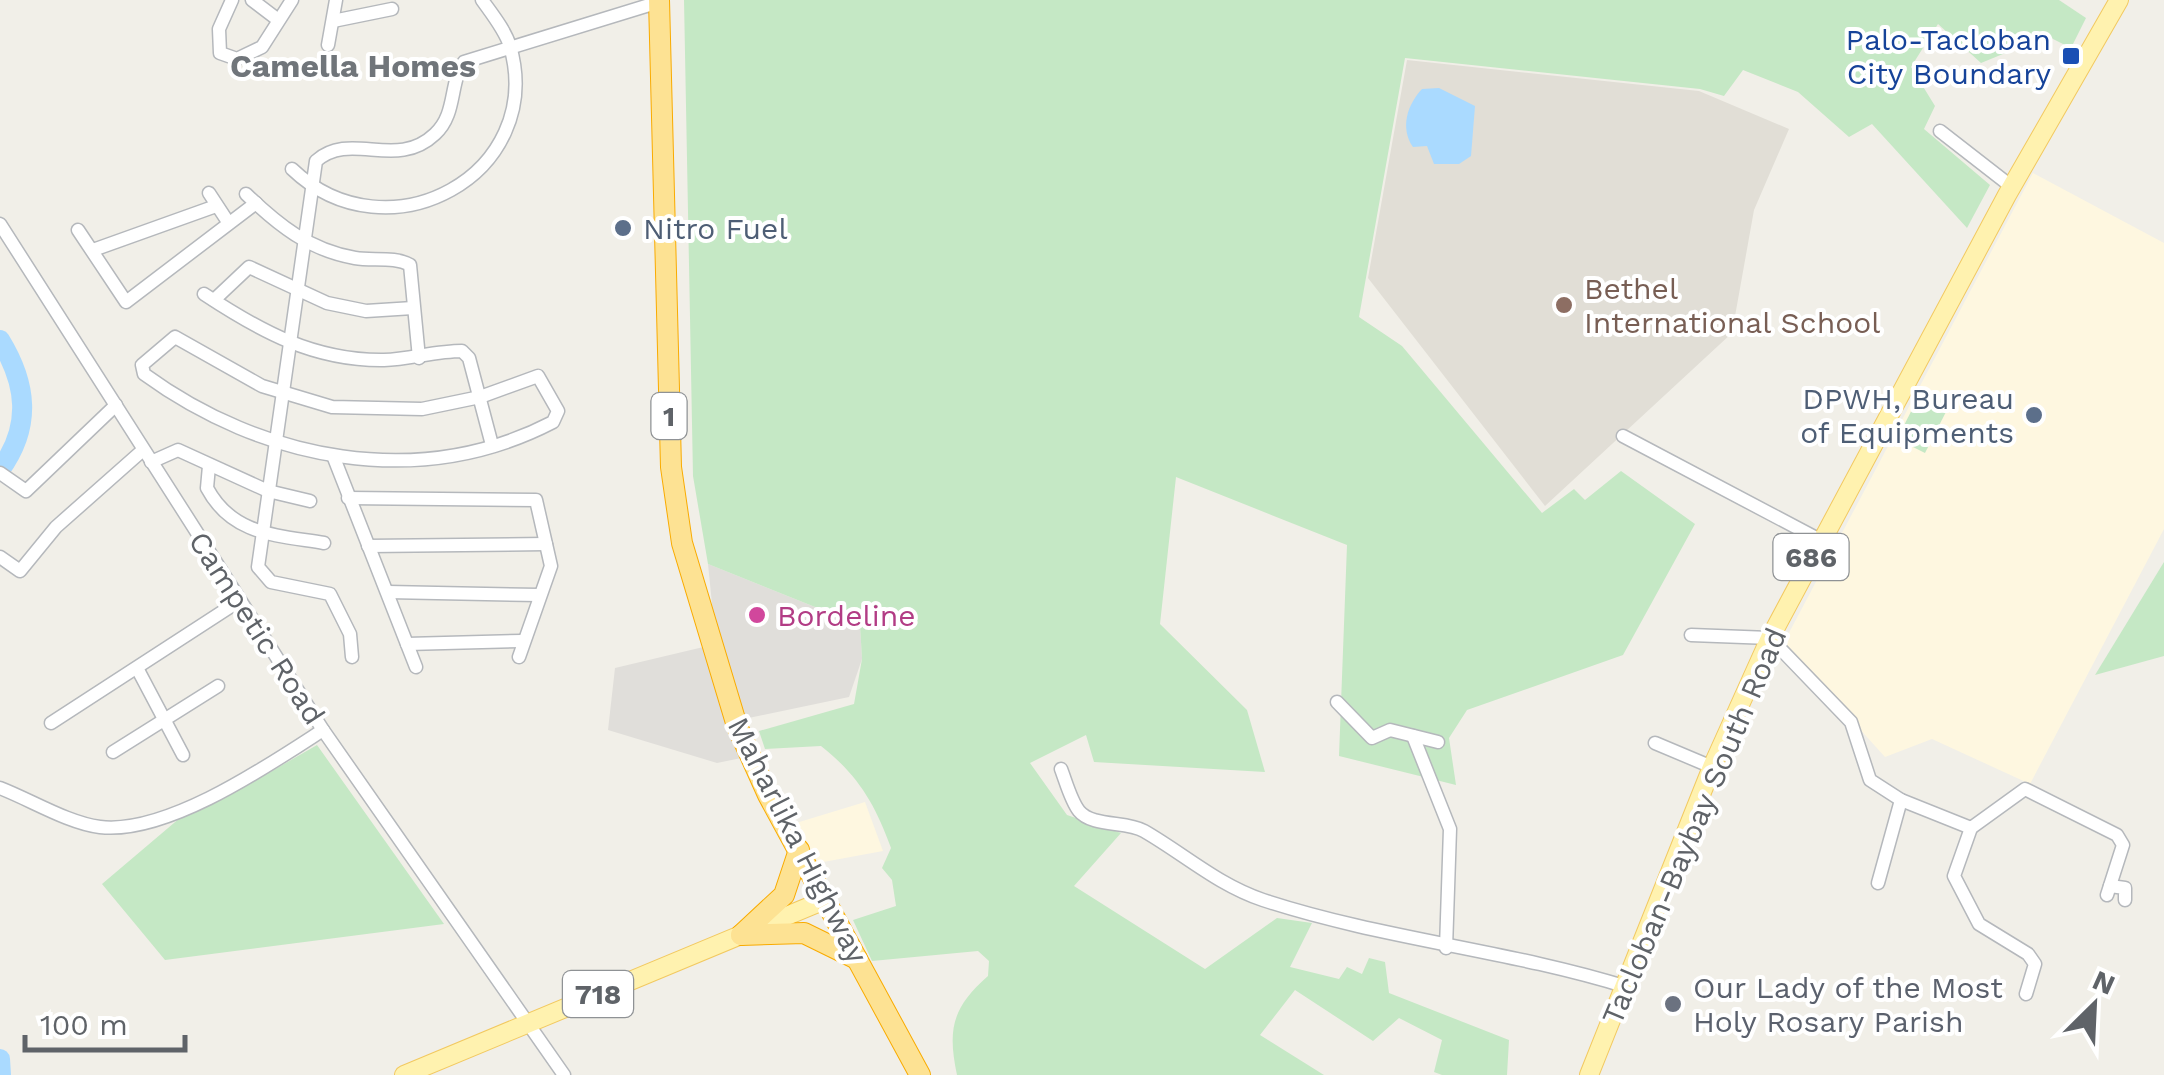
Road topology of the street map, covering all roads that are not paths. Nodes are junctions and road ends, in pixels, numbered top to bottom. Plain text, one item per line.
1 (232, 0) edge
2 (252, 0) edge
3 (292, 0) edge
4 (336, 0) edge
5 (482, 0) edge
6 (2119, 0) edge
7 (659, 1) edge
8 (392, 9) dead end
9 (277, 20) junction
10 (333, 20) junction
11 (328, 45) dead end
12 (510, 46) junction
13 (1940, 130) dead end
14 (292, 169) dead end
15 (311, 187) junction
16 (2012, 187) junction
17 (228, 222) junction
18 (0, 224) edge
19 (78, 230) dead end
20 (304, 242) junction
21 (93, 250) junction
22 (297, 291) junction
23 (413, 308) junction
24 (289, 345) junction
25 (419, 358) junction
26 (282, 394) junction
27 (480, 397) junction
28 (116, 406) junction
29 (1623, 436) dead end
30 (162, 442) dead end
31 (274, 444) junction
32 (492, 445) junction
33 (178, 450) junction
34 (147, 456) junction
35 (334, 458) junction
36 (210, 466) junction
37 (1, 474) edge
38 (268, 490) junction
39 (348, 498) junction
40 (310, 501) dead end
41 (262, 533) junction
42 (1820, 540) junction
43 (324, 543) dead end
44 (546, 544) junction
45 (368, 546) junction
46 (0, 558) edge
47 (388, 592) junction
48 (539, 594) junction
49 (240, 601) junction
50 (1690, 634) dead end
51 (1770, 638) junction
52 (522, 642) junction
53 (407, 644) junction
54 (352, 657) dead end
55 (519, 658) dead end
56 (137, 668) junction
57 (416, 668) dead end
58 (218, 686) dead end
59 (1337, 702) dead end
60 (164, 720) junction
61 (51, 723) dead end
62 (323, 730) junction
63 (1413, 736) junction
64 (1438, 742) dead end
65 (1655, 744) dead end
66 (113, 752) dead end
67 (183, 755) dead end
68 (1712, 766) junction
69 (1061, 770) dead end
70 (0, 788) edge
71 (1900, 800) junction
72 (1971, 828) junction
73 (799, 850) junction
74 (1878, 884) dead end
75 (825, 900) junction
76 (2125, 900) dead end
77 (741, 936) junction
78 (1446, 948) junction
79 (858, 959) junction
80 (1627, 987) junction
81 (2026, 994) dead end
82 (529, 1023) junction
83 (404, 1075) edge
84 (564, 1075) edge
85 (920, 1075) edge
86 (1590, 1075) edge

1 - 9 street
2 - 9 street
3 - 9 street
4 - 10 street
5 - 12 street
6 - 16 main road, Tacloban-Baybay South Road / 686
7 - 12 street
7 - 73 highway, Maharlika Highway / 1
8 - 10 street
10 - 11 street
12 - 15 street
12 - 15 street
13 - 16 street
14 - 15 street
15 - 20 street
16 - 42 main road, Tacloban-Baybay South Road / 686
17 - 20 street
17 - 21 street
17 - 21 street
18 - 28 street, Campetic Road
19 - 21 street
20 - 22 street
20 - 23 street
22 - 23 street
22 - 24 street
22 - 24 street
23 - 25 street
24 - 25 street
24 - 26 street
25 - 27 street
26 - 27 street
26 - 31 street
26 - 31 street
27 - 32 street
27 - 32 street
28 - 34 street, Campetic Road
28 - 37 street
29 - 42 street
30 - 33 street
31 - 35 street
31 - 38 street
32 - 35 street
33 - 34 street
33 - 36 street
34 - 46 street
34 - 49 street, Campetic Road
35 - 39 street
36 - 38 street
36 - 41 street
38 - 40 street
38 - 41 street
39 - 44 street
39 - 45 street
41 - 43 street
41 - 54 street
42 - 51 main road, Tacloban-Baybay South Road / 686
44 - 45 street
44 - 48 street
45 - 47 street
47 - 48 street
47 - 53 street
48 - 52 street
49 - 56 street
49 - 62 street, Campetic Road
50 - 51 street
51 - 68 main road, Tacloban-Baybay South Road / 686
51 - 71 street
52 - 53 street
52 - 55 street
53 - 57 street
56 - 60 street
56 - 61 street
58 - 60 street
59 - 63 street
60 - 66 street
60 - 67 street
62 - 70 street
62 - 82 street, Campetic Road
63 - 64 street
63 - 78 street
65 - 68 street
68 - 80 main road, Tacloban-Baybay South Road / 686
69 - 78 street
71 - 72 street
71 - 74 street
72 - 76 street
72 - 81 street
73 - 75 highway, Maharlika Highway / 1
73 - 77 highway
75 - 77 main road, 718
75 - 79 highway, Maharlika Highway / 1
77 - 79 highway
77 - 82 main road, 718
78 - 80 street
79 - 85 highway, Maharlika Highway / 1
80 - 86 main road, Tacloban-Baybay South Road / 686
82 - 83 main road, 718
82 - 84 street, Campetic Road

